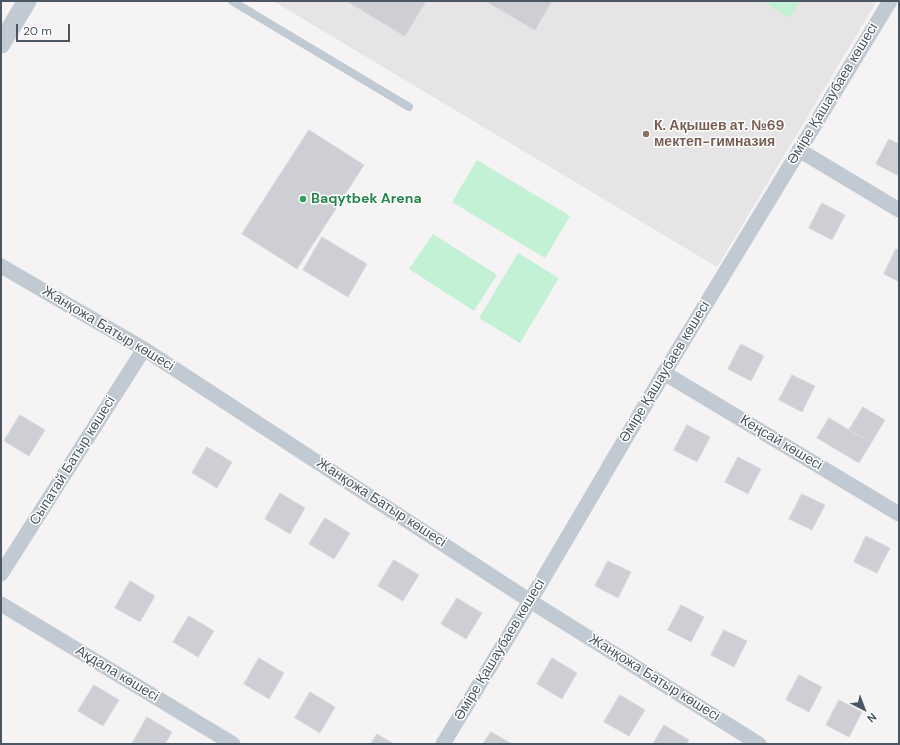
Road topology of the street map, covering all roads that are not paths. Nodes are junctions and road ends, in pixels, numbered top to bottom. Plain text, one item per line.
1 (27, 1) edge
2 (232, 1) edge
3 (890, 1) edge
4 (1, 44) edge
5 (409, 107) dead end
6 (799, 150) junction
7 (899, 210) edge
8 (1, 266) edge
9 (144, 349) junction
10 (664, 373) junction
11 (899, 514) edge
12 (1, 574) edge
13 (530, 601) junction
14 (1, 604) edge
15 (233, 744) edge
16 (443, 744) edge
17 (759, 744) edge

1 - 4 street
2 - 5 lane
3 - 6 street, Әміре Қашаубаев көшесі
6 - 7 street
6 - 10 street, Әміре Қашаубаев көшесі
8 - 9 street, Жанқожа Батыр көшесі
9 - 12 street, Сыпатай Батыр көшесі
9 - 13 street, Жанқожа Батыр көшесі
10 - 11 street, Кеңсай көшесі
10 - 13 street, Әміре Қашаубаев көшесі
13 - 16 street, Әміре Қашаубаев көшесі
13 - 17 street, Жанқожа Батыр көшесі
14 - 15 street, Ақдала көшесі

